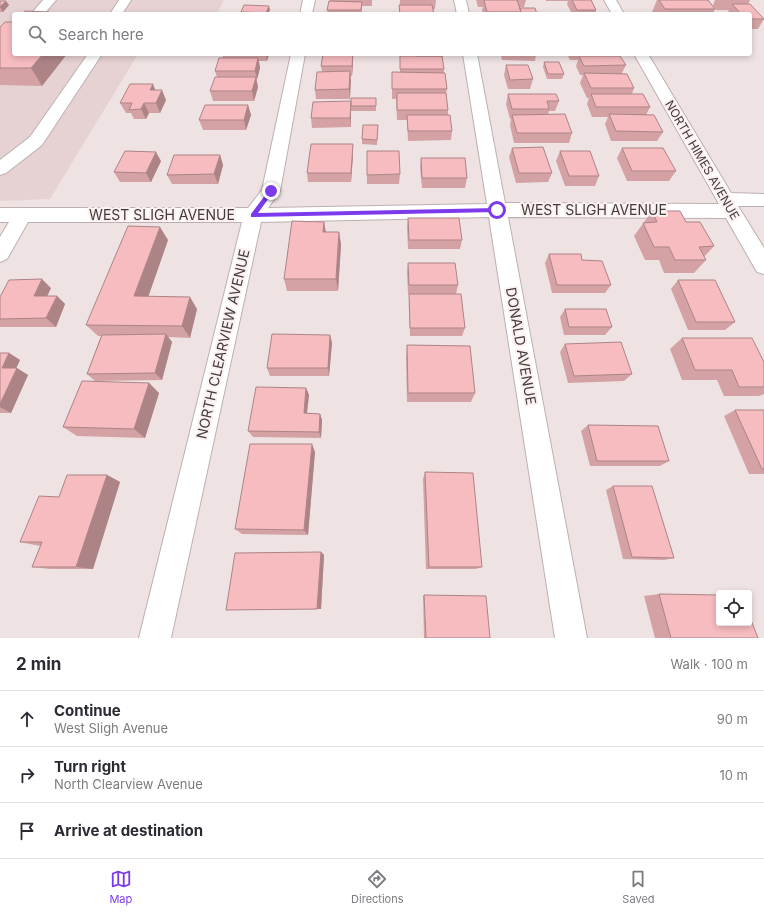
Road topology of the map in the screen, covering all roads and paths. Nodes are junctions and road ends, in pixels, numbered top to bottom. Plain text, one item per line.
1 (50, 0) edge
2 (125, 0) edge
3 (309, 0) edge
4 (460, 0) edge
5 (610, 0) edge
6 (39, 12) edge
7 (117, 12) edge
8 (306, 12) edge
9 (462, 12) edge
10 (617, 12) edge
11 (94, 56) edge
12 (298, 56) edge
13 (470, 56) edge
14 (642, 56) edge
15 (0, 169) edge
16 (764, 200) edge
17 (728, 205) junction
18 (497, 210) junction
19 (23, 214) junction
20 (0, 215) edge
21 (253, 215) junction
22 (0, 254) edge
23 (764, 266) edge
24 (155, 638) edge
25 (571, 638) edge

1 - 6 street
2 - 7 street
3 - 8 street
4 - 9 street
5 - 10 street
11 - 15 street
12 - 21 street, NORTH CLEARVIEW AVENUE
13 - 18 street, DONALD AVENUE
14 - 17 street, NORTH HIMES AVENUE
16 - 17 street, WEST SLIGH AVENUE
17 - 18 street, WEST SLIGH AVENUE
17 - 23 street, NORTH HIMES AVENUE
18 - 21 street, WEST SLIGH AVENUE
18 - 25 street, DONALD AVENUE
19 - 20 street, WEST SLIGH AVENUE
19 - 21 street, WEST SLIGH AVENUE
19 - 22 street
21 - 24 street, NORTH CLEARVIEW AVENUE

